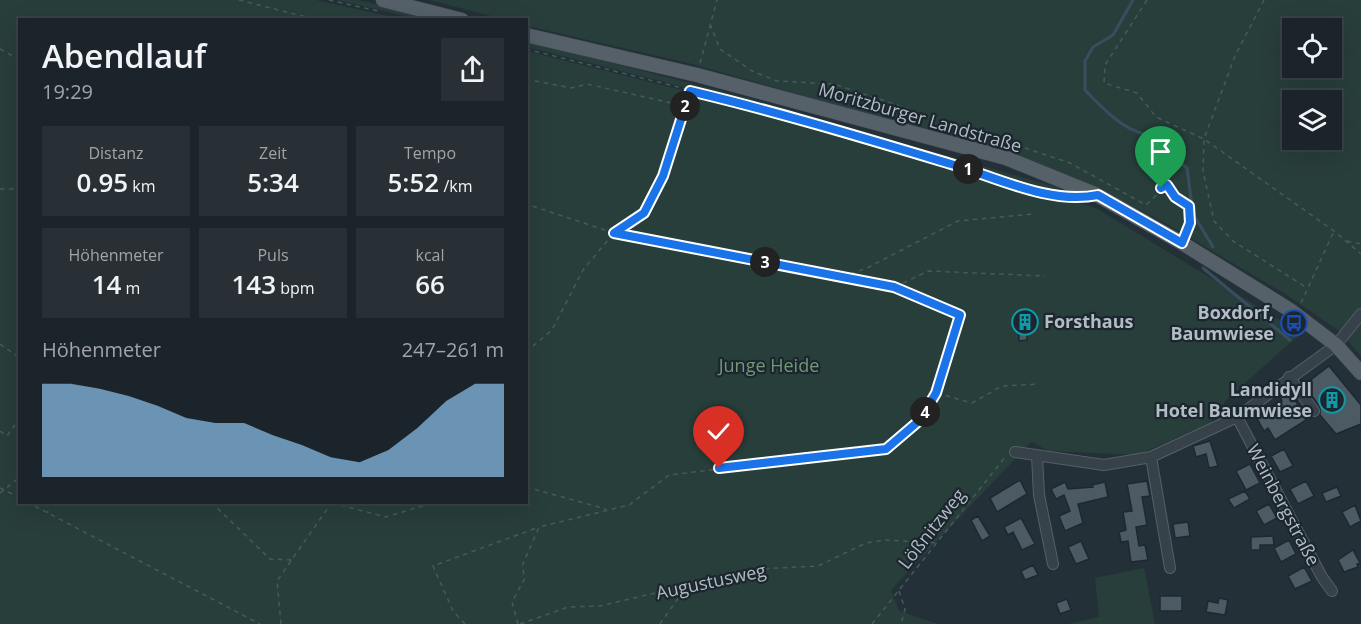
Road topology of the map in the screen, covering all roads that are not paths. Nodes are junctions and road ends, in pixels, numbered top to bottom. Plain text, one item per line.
1 (382, 6) edge
2 (451, 18) edge
3 (528, 35) edge
4 (1361, 314) edge
5 (1336, 345) junction
6 (1361, 373) edge
7 (1289, 377) junction
8 (1314, 411) dead end
9 (1237, 417) junction
10 (1014, 452) road end
11 (1037, 456) junction
12 (1151, 457) junction
13 (1053, 564) dead end
14 (1170, 568) dead end
15 (1332, 591) dead end

1 - 2 main road
3 - 5 main road, Moritzburger Landstraße
4 - 5 street
5 - 6 main road, Moritzburger Landstraße
5 - 7 street
7 - 8 street
7 - 9 street
9 - 12 street
9 - 15 street, Weinbergstraße
10 - 11 street
11 - 12 street
11 - 13 street
12 - 14 street

